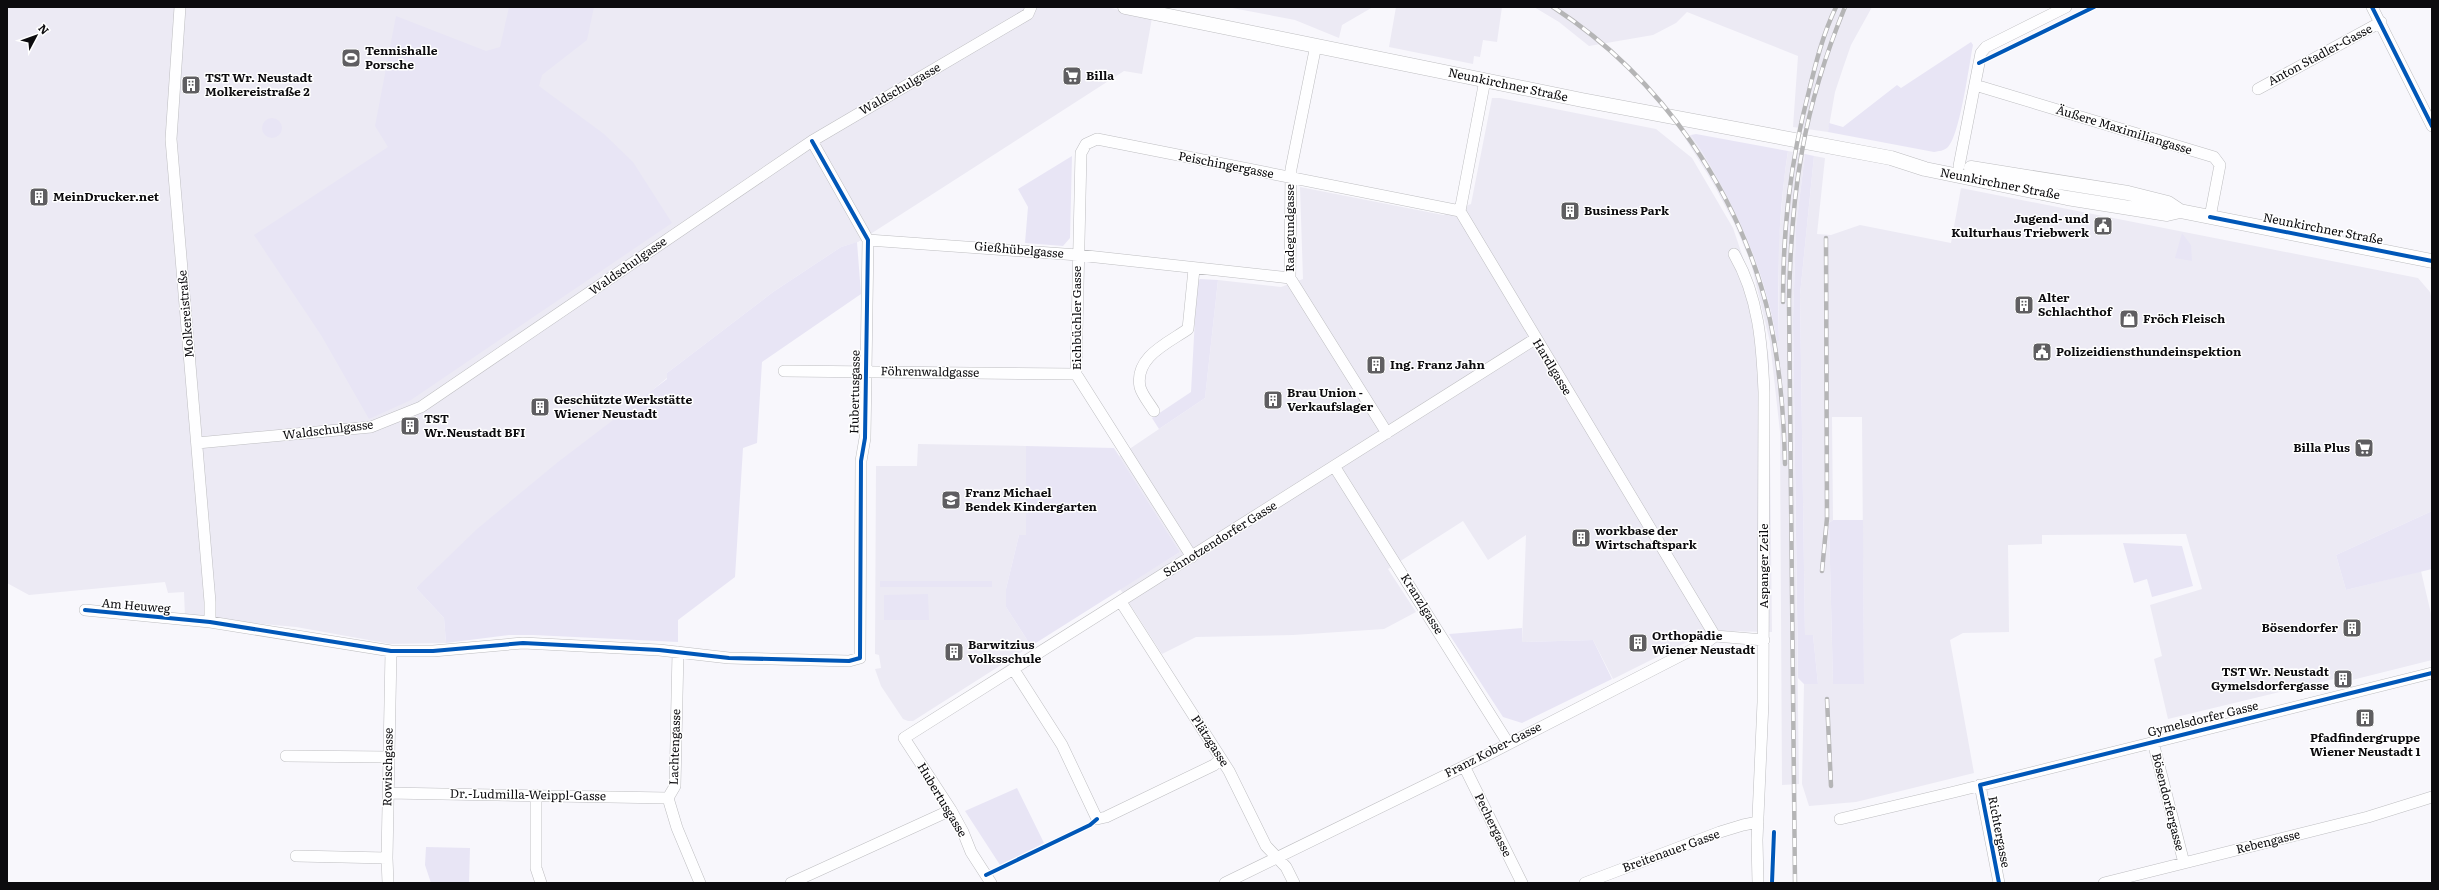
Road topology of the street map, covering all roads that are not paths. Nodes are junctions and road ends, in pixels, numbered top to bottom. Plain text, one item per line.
1 (180, 7) edge
2 (1031, 7) edge
3 (1125, 7) edge
4 (2066, 7) edge
5 (2372, 7) edge
6 (2381, 22) junction
7 (1316, 45) junction
8 (1485, 80) junction
9 (1974, 86) junction
10 (2258, 88) dead end
11 (2432, 126) edge
12 (812, 141) junction
13 (1086, 144) joint
14 (1891, 158) junction
15 (1959, 166) junction
16 (1290, 177) junction
17 (1460, 211) junction
18 (2180, 211) junction
19 (2210, 217) junction
20 (868, 240) junction
21 (1734, 254) dead end
22 (1078, 255) junction
23 (2432, 261) edge
24 (1194, 268) junction
25 (1290, 278) junction
26 (1535, 339) junction
27 (784, 371) dead end
28 (865, 371) junction
29 (1076, 374) junction
30 (1154, 411) dead end
31 (1387, 433) junction
32 (197, 443) junction
33 (1334, 466) junction
34 (1192, 557) junction
35 (1121, 602) junction
36 (86, 610) dead end
37 (210, 622) junction
38 (1715, 636) junction
39 (1764, 640) junction
40 (391, 651) junction
41 (678, 652) junction
42 (860, 658) joint
43 (1014, 670) junction
44 (2432, 672) edge
45 (904, 738) joint
46 (1508, 742) junction
47 (2153, 742) junction
48 (286, 756) dead end
49 (389, 757) junction
50 (1221, 759) junction
51 (1464, 766) junction
52 (1980, 785) junction
53 (388, 793) junction
54 (536, 795) junction
55 (2432, 797) edge
56 (668, 798) junction
57 (951, 810) junction
58 (1840, 819) dead end
59 (1758, 822) junction
60 (296, 856) dead end
61 (1277, 857) junction
62 (387, 858) junction
63 (2184, 863) junction
64 (388, 883) edge
65 (541, 883) edge
66 (700, 883) edge
67 (790, 883) edge
68 (991, 883) edge
69 (1225, 883) edge
70 (1294, 883) edge
71 (1522, 883) edge
72 (1585, 883) edge
73 (1758, 883) edge
74 (1998, 883) edge
75 (2104, 883) edge

1 - 32 street, Molkereistraße
2 - 12 street, Waldschulgasse
3 - 7 main road, Neunkirchner Straße
4 - 9 street, Neunkirchner Straße
5 - 6 street
6 - 10 street, Anton Stadler-Gasse
6 - 11 street
7 - 8 main road, Neunkirchner Straße
7 - 16 street, Radegundgasse
8 - 14 main road, Neunkirchner Straße
8 - 17 street
9 - 15 street, Neunkirchner Straße
9 - 19 street, Äußere Maximiliangasse
12 - 20 street
12 - 32 street, Waldschulgasse
13 - 16 street, Peischingergasse
13 - 22 street, Eichbüchler Gasse
14 - 15 main road, Neunkirchner Straße
14 - 18 main road, Neunkirchner Straße
15 - 18 main road, Neunkirchner Straße
16 - 17 street, Peischingergasse
16 - 25 street, Radegundgasse
17 - 26 street, Hardlgasse
18 - 19 main road, Neunkirchner Straße
19 - 23 main road, Neunkirchner Straße
20 - 22 street, Gießhübelgasse
20 - 28 street, Hubertusgasse
21 - 39 street, Aspanger Zeile
22 - 24 street, Gießhübelgasse
22 - 29 street, Eichbüchler Gasse
24 - 25 street, Gießhübelgasse
24 - 30 street
25 - 31 street, Radegundgasse
26 - 31 street, Schnotzendorfer Gasse
26 - 38 street, Hardlgasse
27 - 28 street, Föhrenwaldgasse
28 - 29 street, Föhrenwaldgasse
28 - 42 street, Hubertusgasse
29 - 34 street, Eichbüchler Gasse
31 - 33 street, Schnotzendorfer Gasse
32 - 37 street, Molkereistraße
33 - 34 street, Schnotzendorfer Gasse
33 - 46 street, Kranzlgasse
34 - 35 street, Schnotzendorfer Gasse
35 - 43 street, Schnotzendorfer Gasse
35 - 50 street, Plätzgasse
36 - 37 street, Am Heuweg
37 - 40 street, Am Heuweg
38 - 39 street
38 - 46 street, Franz Kober-Gasse
39 - 59 street, Aspanger Zeile
40 - 41 street, Am Heuweg
40 - 49 street, Rowischgasse
41 - 42 street, Am Heuweg
41 - 56 street, Lachtengasse
43 - 45 street, Schnotzendorfer Gasse
43 - 50 street
44 - 47 street, Gymelsdorfer Gasse
45 - 57 street, Hubertusgasse
46 - 51 street, Franz Kober-Gasse
47 - 52 street, Gymelsdorfer Gasse
47 - 63 street, Bösendorfergasse
48 - 49 street
49 - 53 street, Rowischgasse
50 - 61 street, Plätzgasse
51 - 61 street, Franz Kober-Gasse
51 - 71 street, Pechergasse
52 - 58 street, Gymelsdorfer Gasse
52 - 74 street, Richtergasse
53 - 54 street, Dr.-Ludmilla-Weippl-Gasse
53 - 62 street, Rowischgasse
54 - 56 street, Dr.-Ludmilla-Weippl-Gasse
54 - 65 street
55 - 63 street, Rebengasse
56 - 66 street, Lachtengasse
57 - 67 street
57 - 68 street, Hubertusgasse
59 - 72 street, Breitenauer Gasse
59 - 73 street, Aspanger Zeile
60 - 62 street
61 - 69 street, Franz Kober-Gasse
61 - 70 street, Plätzgasse
62 - 64 street, Rowischgasse
63 - 75 street, Rebengasse

